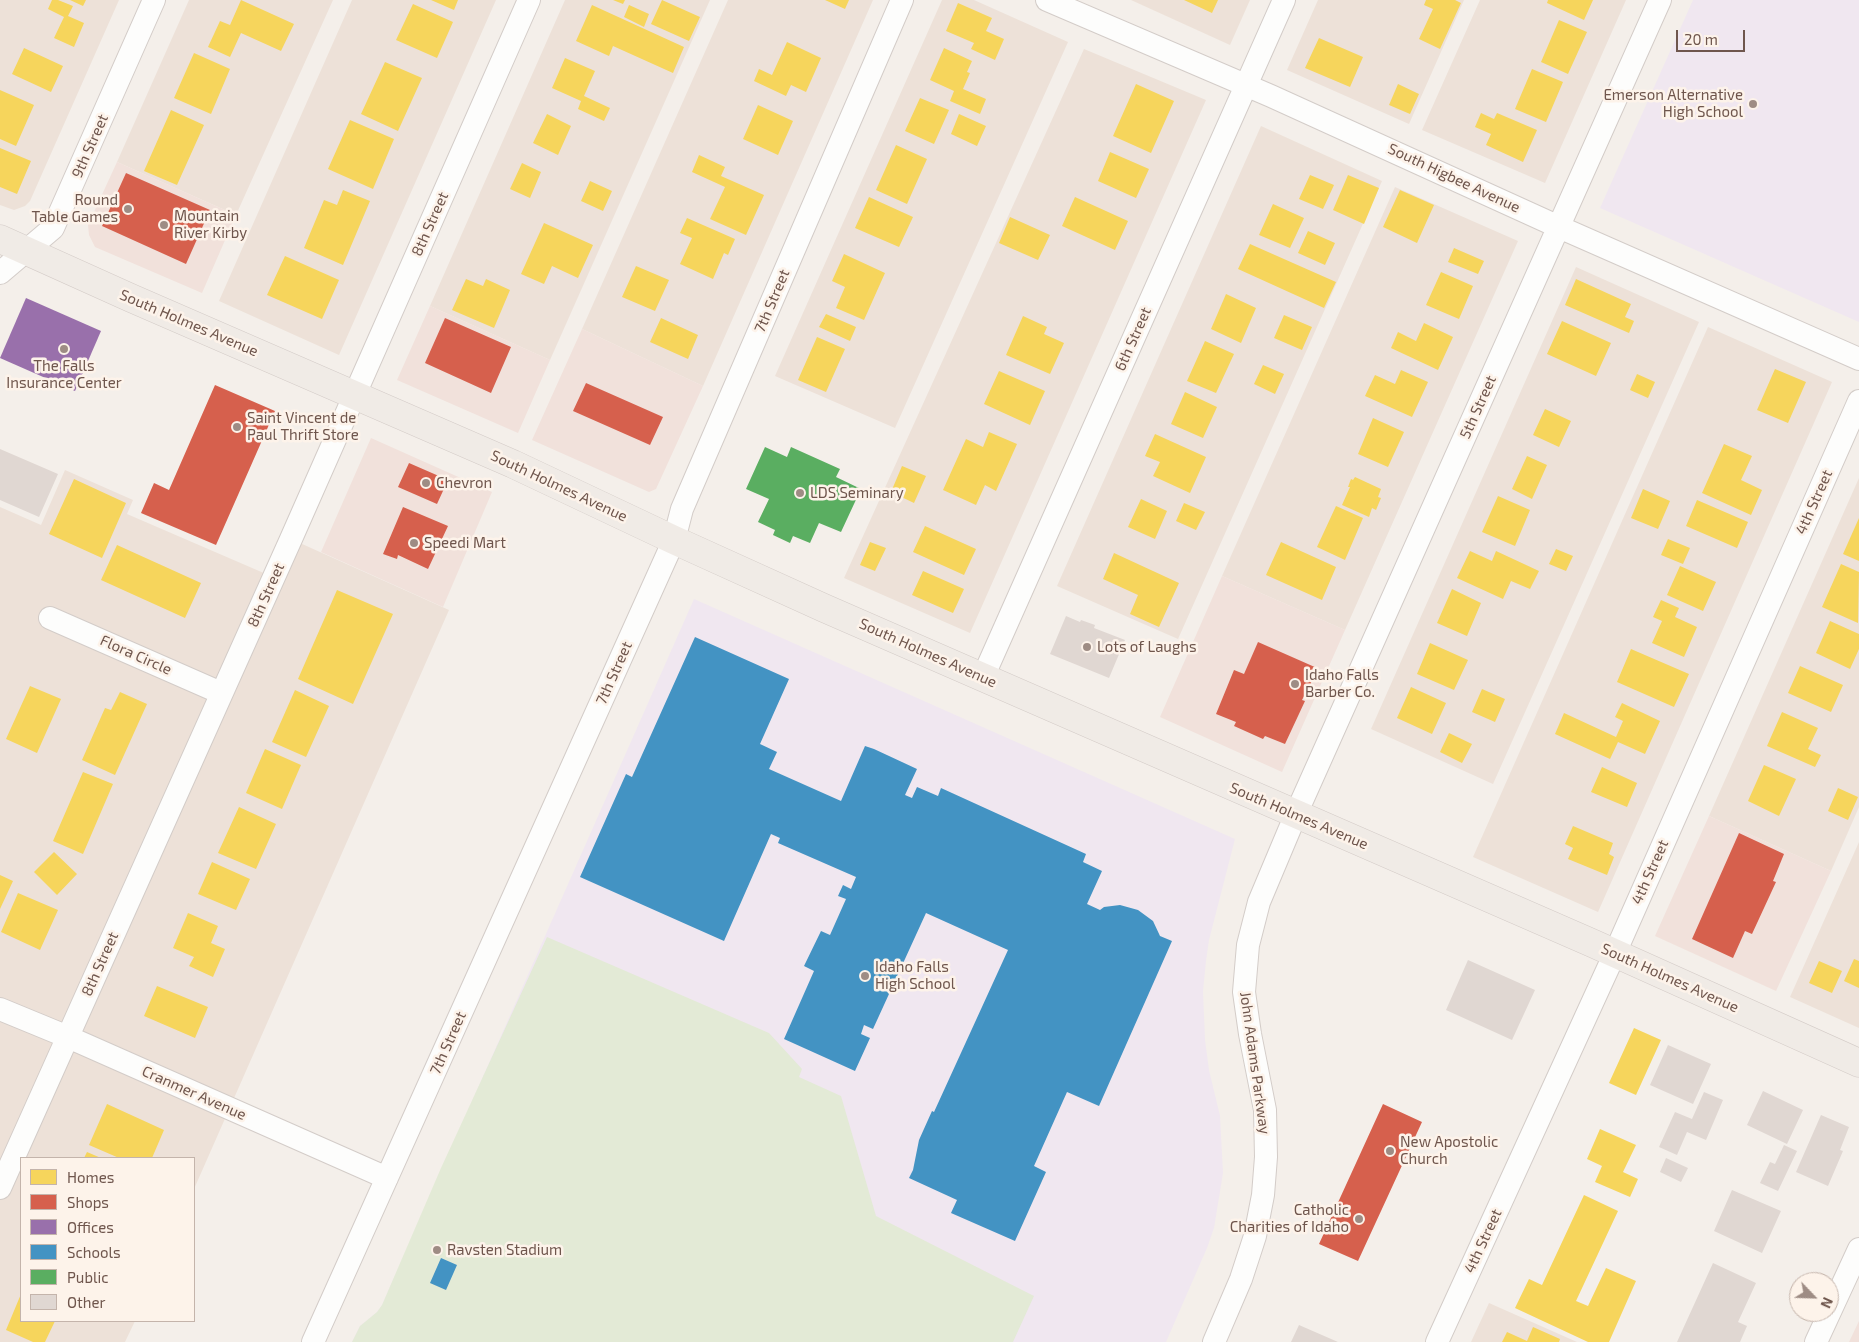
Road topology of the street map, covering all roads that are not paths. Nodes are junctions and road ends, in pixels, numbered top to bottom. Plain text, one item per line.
1 (154, 0) edge
2 (529, 0) edge
3 (902, 0) edge
4 (1047, 0) edge
5 (1284, 0) edge
6 (1660, 0) edge
7 (1246, 85) junction
8 (1558, 227) junction
9 (0, 239) edge
10 (26, 251) junction
11 (0, 273) edge
12 (1859, 359) edge
13 (355, 394) junction
14 (1859, 401) edge
15 (674, 540) junction
16 (50, 618) dead end
17 (983, 677) junction
18 (222, 693) junction
19 (1296, 814) junction
20 (1615, 953) junction
21 (0, 1009) edge
22 (68, 1037) junction
23 (1859, 1063) edge
24 (387, 1178) junction
25 (0, 1188) edge
26 (1859, 1249) edge
27 (313, 1342) edge
28 (1214, 1342) edge
29 (1437, 1342) edge
30 (1816, 1342) edge

1 - 10 street, 9th Street
2 - 13 street, 8th Street
3 - 15 street, 7th Street
4 - 7 street, South Higbee Avenue
5 - 7 street, 6th Street
6 - 8 street, 5th Street
7 - 8 street, South Higbee Avenue
7 - 17 street, 6th Street
8 - 12 street, South Higbee Avenue
8 - 19 street, 5th Street
9 - 10 main road, South Holmes Avenue
10 - 11 street, 9th Street
10 - 13 main road, South Holmes Avenue
13 - 15 main road, South Holmes Avenue
13 - 18 street, 8th Street
14 - 20 street, 4th Street
15 - 17 main road, South Holmes Avenue
15 - 24 street, 7th Street
16 - 18 street, Flora Circle
17 - 19 main road, South Holmes Avenue
18 - 22 street, 8th Street
19 - 20 main road, South Holmes Avenue
19 - 28 street, John Adams Parkway
20 - 23 main road, South Holmes Avenue
20 - 29 street, 4th Street
21 - 22 street, Cranmer Avenue
22 - 24 street, Cranmer Avenue
22 - 25 street, 8th Street
24 - 27 street, 7th Street
26 - 30 street

